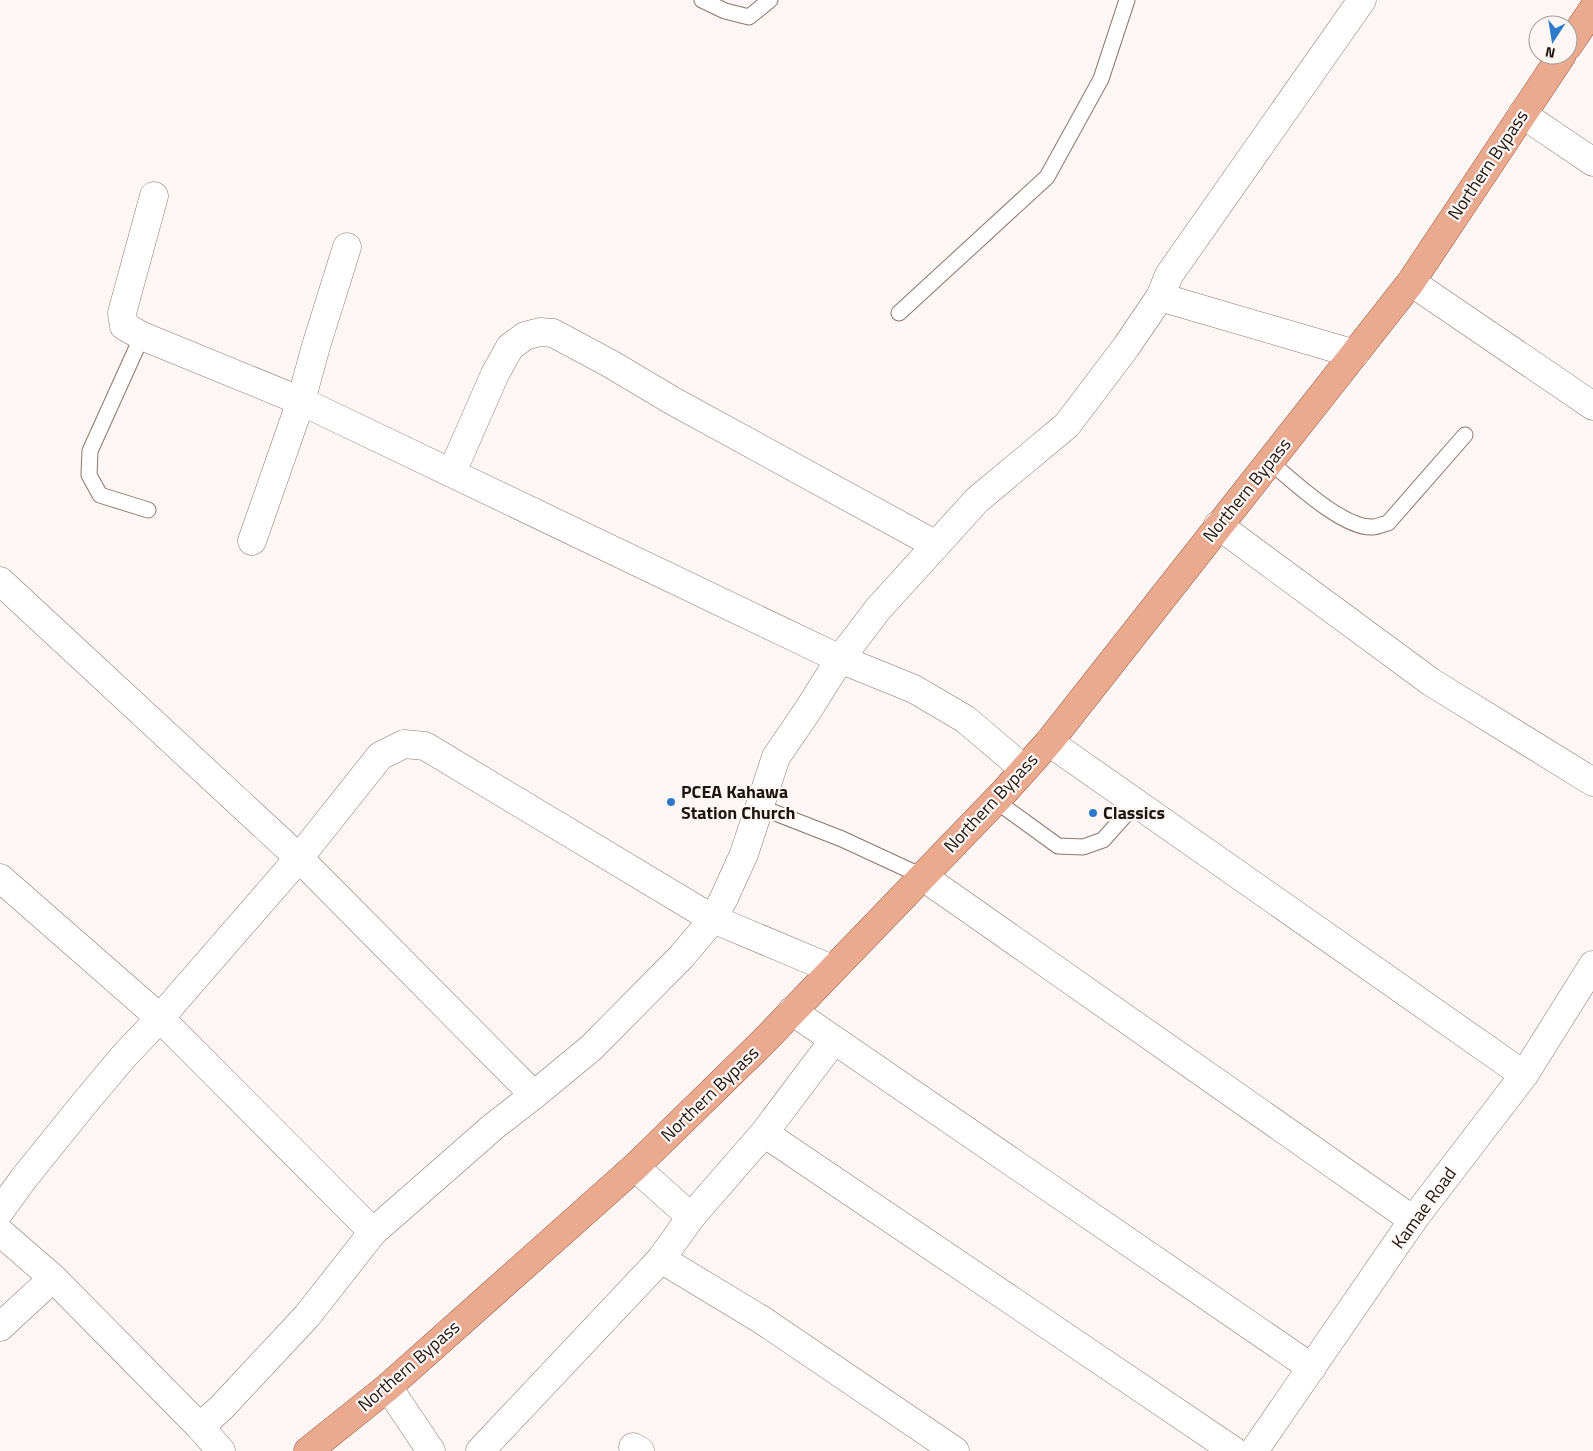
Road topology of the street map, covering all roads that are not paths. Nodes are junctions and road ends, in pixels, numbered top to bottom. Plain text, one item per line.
1 (702, 0) edge
2 (770, 0) edge
3 (1126, 0) edge
4 (1362, 0) edge
5 (1593, 9) edge
6 (1578, 31) edge
7 (1555, 65) edge
8 (1522, 114) junction
9 (1593, 162) edge
10 (154, 196) dead end
11 (347, 247) dead end
12 (1411, 282) junction
13 (1160, 297) junction
14 (899, 313) dead end
15 (142, 336) junction
16 (1355, 354) junction
17 (301, 401) junction
18 (1593, 406) edge
19 (1465, 436) dead end
20 (1269, 461) junction
21 (452, 472) junction
22 (148, 510) dead end
23 (1218, 525) junction
24 (252, 541) dead end
25 (936, 545) junction
26 (0, 581) edge
27 (840, 658) junction
28 (1049, 742) junction
29 (1024, 769) junction
30 (1593, 782) edge
31 (996, 800) junction
32 (1136, 802) junction
33 (760, 807) junction
34 (298, 858) junction
35 (922, 876) junction
36 (0, 878) edge
37 (713, 918) junction
38 (1593, 965) edge
39 (832, 969) junction
40 (792, 1011) junction
41 (160, 1018) junction
42 (834, 1040) junction
43 (1524, 1075) junction
44 (534, 1096) junction
45 (764, 1133) junction
46 (635, 1167) junction
47 (0, 1211) edge
48 (691, 1217) junction
49 (1414, 1220) junction
50 (0, 1232) edge
51 (372, 1232) junction
52 (661, 1258) junction
53 (53, 1278) junction
54 (0, 1327) edge
55 (1312, 1368) junction
56 (388, 1387) junction
57 (200, 1427) junction
58 (221, 1451) edge
59 (308, 1451) edge
60 (430, 1451) edge
61 (480, 1451) edge
62 (955, 1451) edge
63 (1234, 1451) edge
64 (1254, 1451) edge

1 - 2 lane
3 - 14 lane
4 - 13 street
5 - 6 main road
7 - 8 main road, Northern Bypass
8 - 9 street
8 - 12 main road, Northern Bypass
10 - 15 street
11 - 17 street
12 - 16 main road, Northern Bypass
12 - 18 street
13 - 16 street
13 - 25 street
15 - 17 street
15 - 22 lane
16 - 20 main road, Northern Bypass
17 - 21 street
17 - 24 street
19 - 20 lane
20 - 23 main road, Northern Bypass
21 - 25 street
21 - 27 street
23 - 28 main road, Northern Bypass
23 - 30 street
25 - 27 street
26 - 34 street
27 - 29 street
27 - 33 street
28 - 29 main road, Northern Bypass
28 - 32 street
29 - 31 main road, Northern Bypass
31 - 32 lane
31 - 35 main road, Northern Bypass
32 - 43 street
33 - 35 lane
33 - 37 street
34 - 37 street
34 - 41 street
34 - 44 street
35 - 39 main road, Northern Bypass
35 - 49 street
36 - 41 street
37 - 39 street
37 - 44 street
38 - 43 street, Kamae Road
39 - 40 main road, Northern Bypass
40 - 42 street
40 - 46 main road, Northern Bypass
41 - 47 street
41 - 51 street
42 - 45 street
42 - 55 street
43 - 49 street, Kamae Road
44 - 51 street
45 - 48 street
45 - 63 street
46 - 48 street
46 - 56 main road, Northern Bypass
48 - 52 street
49 - 55 street, Kamae Road
50 - 53 street
51 - 57 street
52 - 61 street
52 - 62 street
53 - 54 street
53 - 57 street
55 - 64 street, Kamae Road
56 - 59 main road, Northern Bypass
56 - 60 street
57 - 58 street

